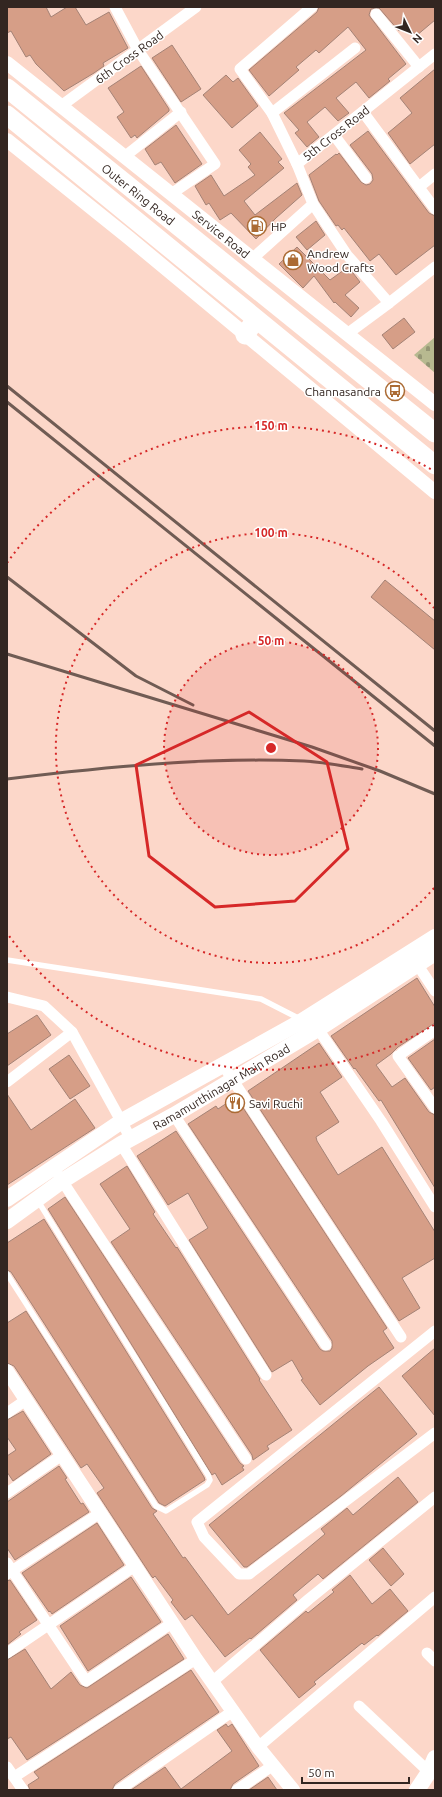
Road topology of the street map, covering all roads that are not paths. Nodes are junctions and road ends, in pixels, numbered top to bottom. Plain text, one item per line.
1 (115, 7) edge
2 (196, 7) edge
3 (312, 7) edge
4 (376, 14) dead end
5 (356, 48) dead end
6 (138, 50) junction
7 (435, 54) edge
8 (7, 63) edge
9 (419, 67) junction
10 (7, 88) edge
11 (61, 106) junction
12 (181, 112) junction
13 (363, 112) junction
14 (272, 113) junction
15 (7, 115) edge
16 (334, 135) junction
17 (7, 140) edge
18 (124, 157) junction
19 (298, 164) junction
20 (435, 174) edge
21 (366, 178) dead end
22 (419, 187) junction
23 (171, 194) junction
24 (313, 204) junction
25 (435, 209) edge
26 (252, 259) junction
27 (435, 267) edge
28 (389, 303) junction
29 (256, 319) junction
30 (245, 334) junction
31 (347, 334) junction
32 (435, 404) edge
33 (435, 433) edge
34 (435, 465) edge
35 (435, 492) edge
36 (435, 937) edge
37 (435, 953) edge
38 (7, 960) edge
39 (417, 964) junction
40 (435, 991) edge
41 (7, 997) edge
42 (310, 1025) junction
43 (435, 1030) edge
44 (72, 1032) junction
45 (223, 1065) junction
46 (233, 1080) junction
47 (7, 1082) edge
48 (431, 1095) edge
49 (435, 1108) edge
50 (174, 1115) junction
51 (122, 1122) junction
52 (126, 1142) junction
53 (54, 1167) junction
54 (62, 1181) junction
55 (7, 1199) edge
56 (37, 1199) junction
57 (435, 1207) edge
58 (7, 1221) edge
59 (7, 1274) edge
60 (435, 1331) edge
61 (401, 1337) dead end
62 (326, 1345) dead end
63 (7, 1371) edge
64 (266, 1375) dead end
65 (26, 1400) junction
66 (7, 1413) edge
67 (435, 1433) edge
68 (62, 1455) junction
69 (246, 1459) dead end
70 (7, 1493) edge
71 (435, 1497) edge
72 (100, 1513) junction
73 (135, 1566) junction
74 (9, 1569) edge
75 (435, 1597) edge
76 (172, 1623) junction
77 (49, 1625) junction
78 (7, 1653) edge
79 (196, 1659) junction
80 (212, 1682) junction
81 (359, 1706) dead end
82 (233, 1711) junction
83 (258, 1747) junction
84 (432, 1765) edge
85 (272, 1766) junction
86 (7, 1767) edge
87 (14, 1778) junction
88 (23, 1790) edge
89 (119, 1790) edge
90 (237, 1790) edge
91 (293, 1790) edge
92 (417, 1790) edge

1 - 6 street
2 - 6 street, 6th Cross Road
3 - 14 street
4 - 9 street
5 - 14 street
6 - 11 street, 6th Cross Road
6 - 12 street
7 - 9 street, 5th Cross Road
8 - 11 street, Service Road
9 - 13 street, 5th Cross Road
10 - 33 highway, Outer Ring Road
11 - 18 street, Service Road
12 - 18 street
12 - 23 street
13 - 16 street, 5th Cross Road
13 - 22 street
14 - 19 street
15 - 29 highway, Outer Ring Road
16 - 19 street, 5th Cross Road
16 - 21 street
17 - 30 street
18 - 23 street, Service Road
19 - 24 street, 5th Cross Road
20 - 22 street
22 - 25 street
23 - 26 street, Service Road
24 - 26 street
24 - 28 street, 5th Cross Road
26 - 31 street, Service Road
27 - 28 street
28 - 31 street
29 - 30 highway
29 - 34 highway, Outer Ring Road
30 - 35 street
31 - 32 street, Service Road
36 - 42 main road, Ramamurthinagar Main Road
37 - 39 main road, Ramamurthinagar Main Road
38 - 42 lane
39 - 40 street
39 - 42 main road, Ramamurthinagar Main Road
41 - 44 street
42 - 45 main road, Ramamurthinagar Main Road
42 - 46 main road, Ramamurthinagar Main Road
42 - 57 street
43 - 48 street
44 - 47 street
44 - 51 street
45 - 46 street
45 - 51 main road, Ramamurthinagar Main Road
46 - 50 main road, Ramamurthinagar Main Road
46 - 61 street
48 - 49 street
50 - 52 main road, Ramamurthinagar Main Road
50 - 62 street
51 - 52 street
51 - 53 main road, Ramamurthinagar Main Road
52 - 54 main road, Ramamurthinagar Main Road
52 - 64 street
53 - 54 street
53 - 55 main road, Ramamurthinagar Main Road
54 - 56 main road, Ramamurthinagar Main Road
54 - 69 street
56 - 58 main road, Ramamurthinagar Main Road
56 - 59 lane
60 - 67 street
63 - 65 street
65 - 66 street
65 - 68 street
68 - 70 street
68 - 72 street
71 - 80 street
72 - 73 street
72 - 74 street
73 - 76 street
73 - 77 street
74 - 77 street
75 - 83 street
76 - 77 street
76 - 79 street
77 - 78 street
79 - 80 street
79 - 87 street
80 - 82 street
81 - 84 street
82 - 83 street
82 - 89 street
83 - 85 street
84 - 92 main road
85 - 90 street
85 - 91 street
86 - 87 street
87 - 88 street

